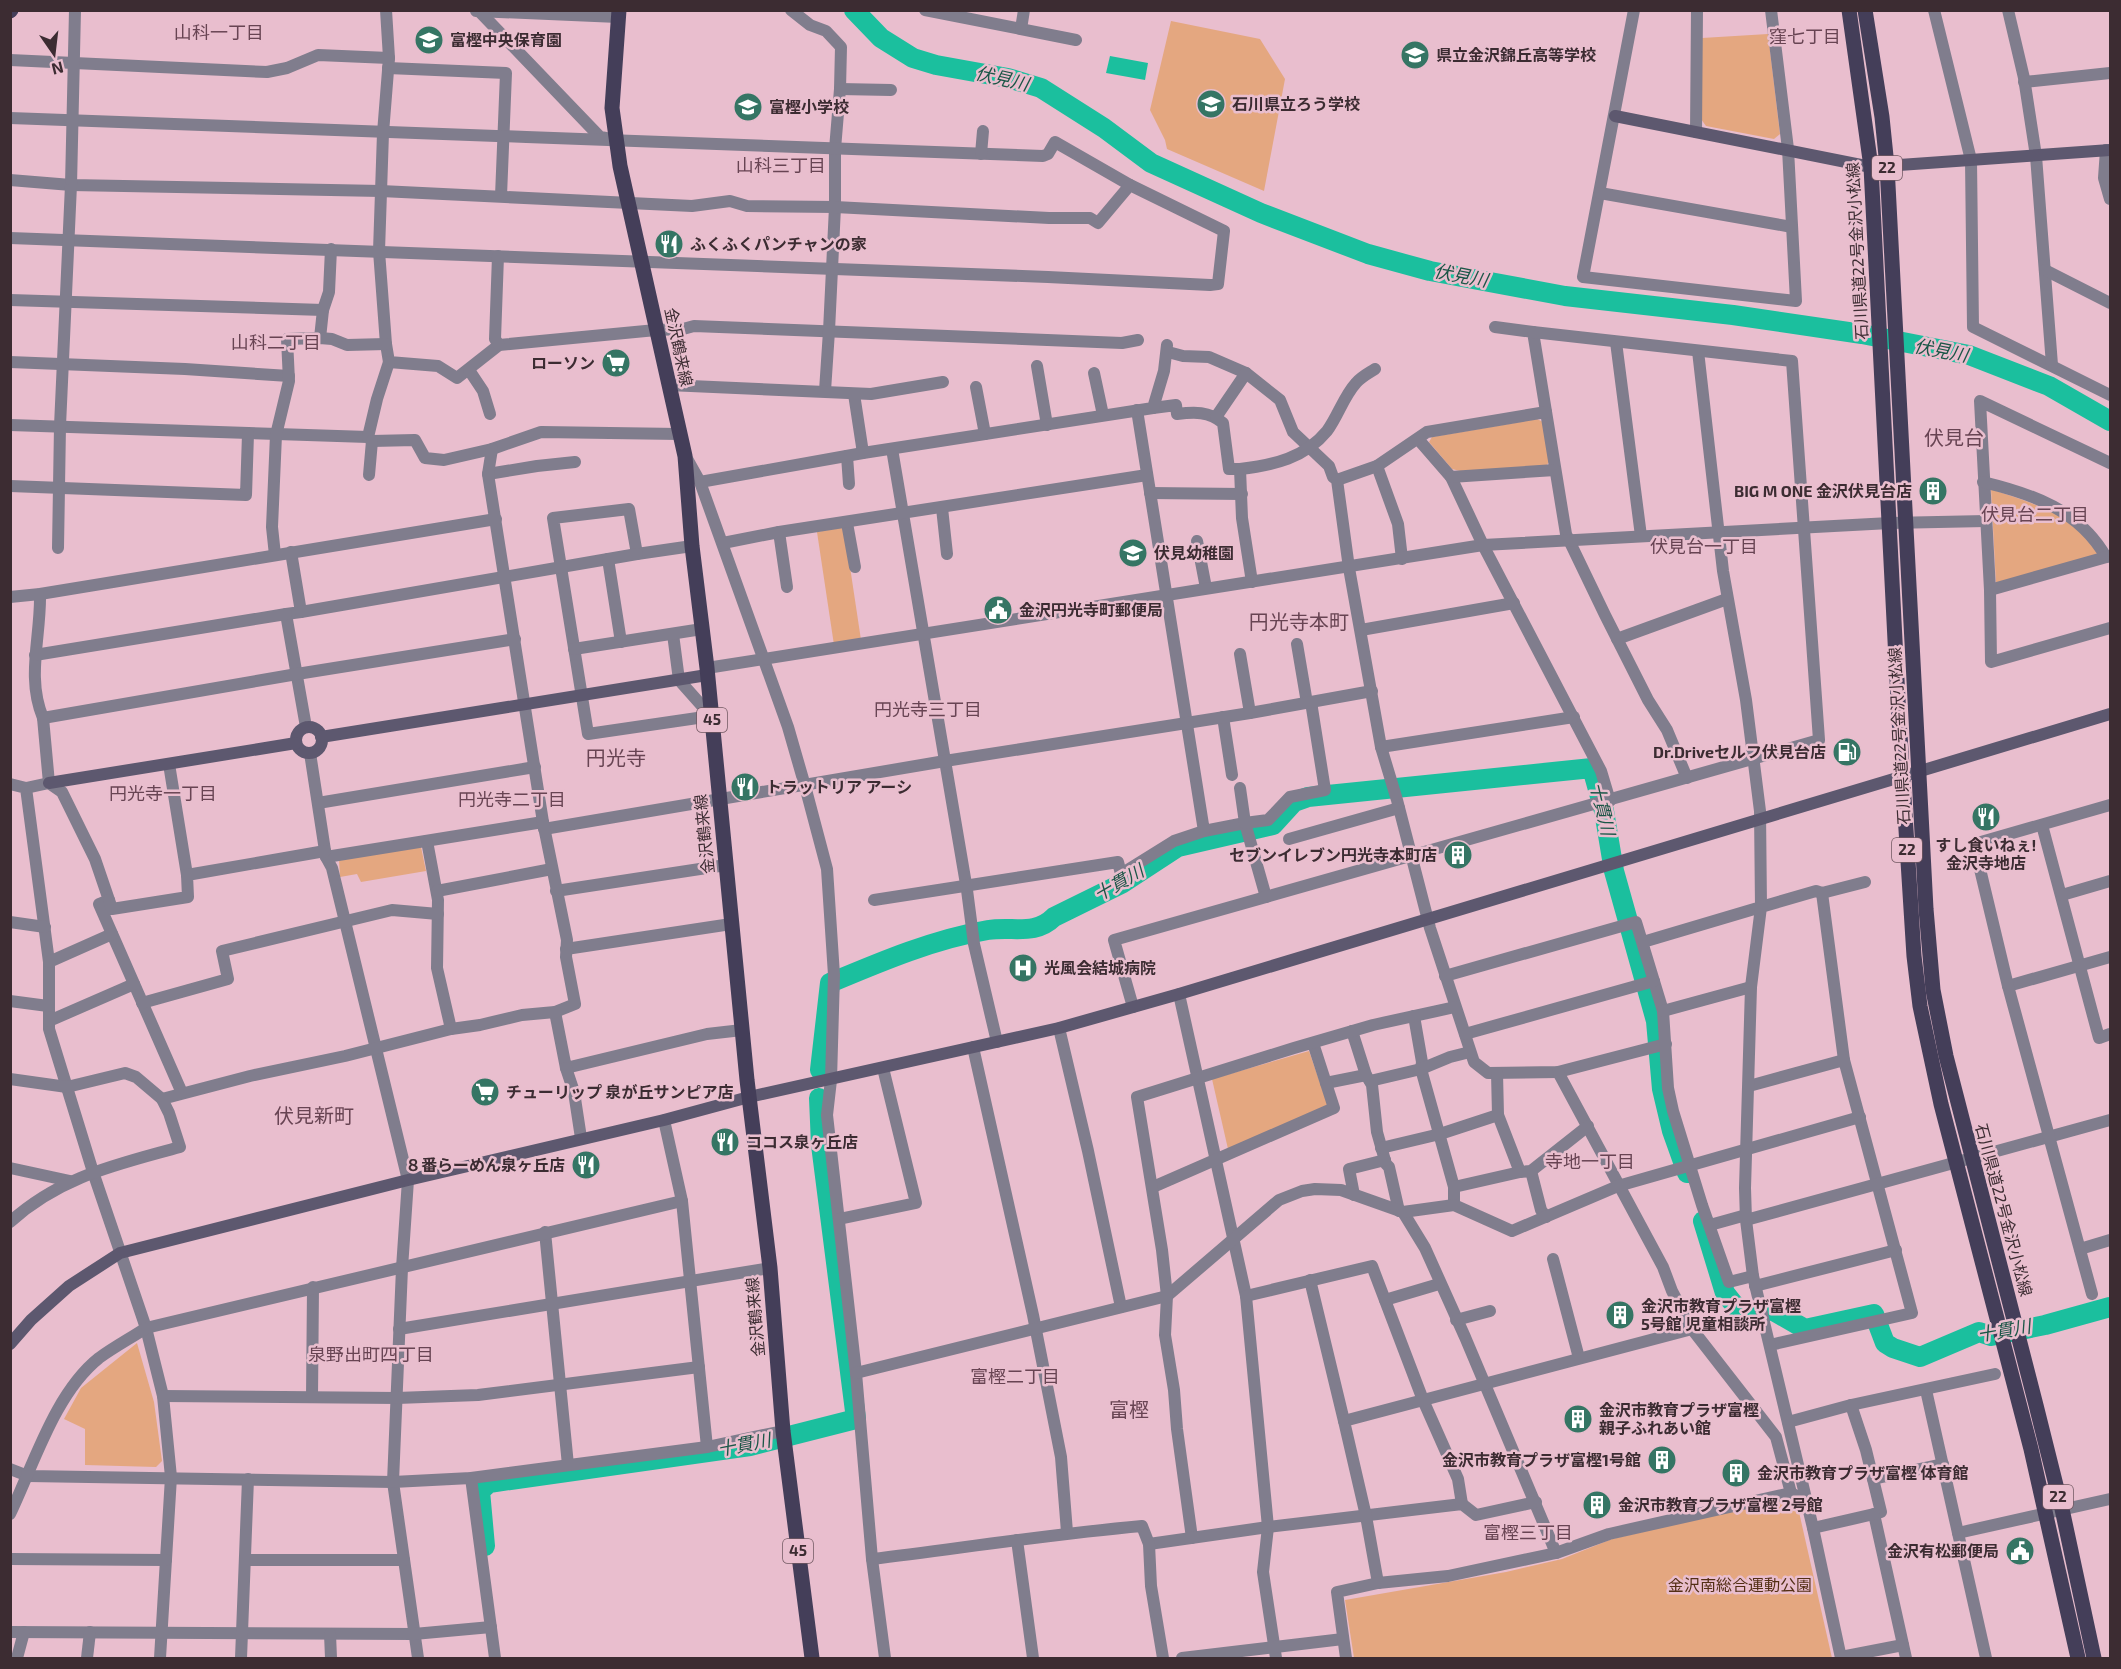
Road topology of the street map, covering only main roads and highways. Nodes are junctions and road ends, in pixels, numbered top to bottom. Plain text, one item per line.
1 (1849, 10) edge
2 (1865, 10) edge
3 (618, 14) edge
4 (1879, 166) junction
5 (1890, 365) junction
6 (1898, 523) junction
7 (1965, 1161) junction
8 (2009, 1332) junction
9 (812, 1659) edge
10 (2078, 1659) edge
11 (2094, 1659) edge

1 - 4 main road, 石川県道22号金沢小松線 / 22
2 - 4 main road, 石川県道22号金沢小松線 / 22
3 - 9 main road, 金沢鶴来線 / 45
4 - 5 main road, 石川県道22号金沢小松線 / 22
4 - 5 main road, 石川県道22号金沢小松線 / 22
5 - 6 main road, 石川県道22号金沢小松線 / 22
6 - 7 main road, 石川県道22号金沢小松線 / 22
6 - 7 main road, 石川県道22号金沢小松線 / 22
7 - 8 main road, 石川県道22号金沢小松線 / 22
8 - 10 main road, 石川県道22号金沢小松線 / 22
8 - 11 main road, 石川県道22号金沢小松線 / 22

